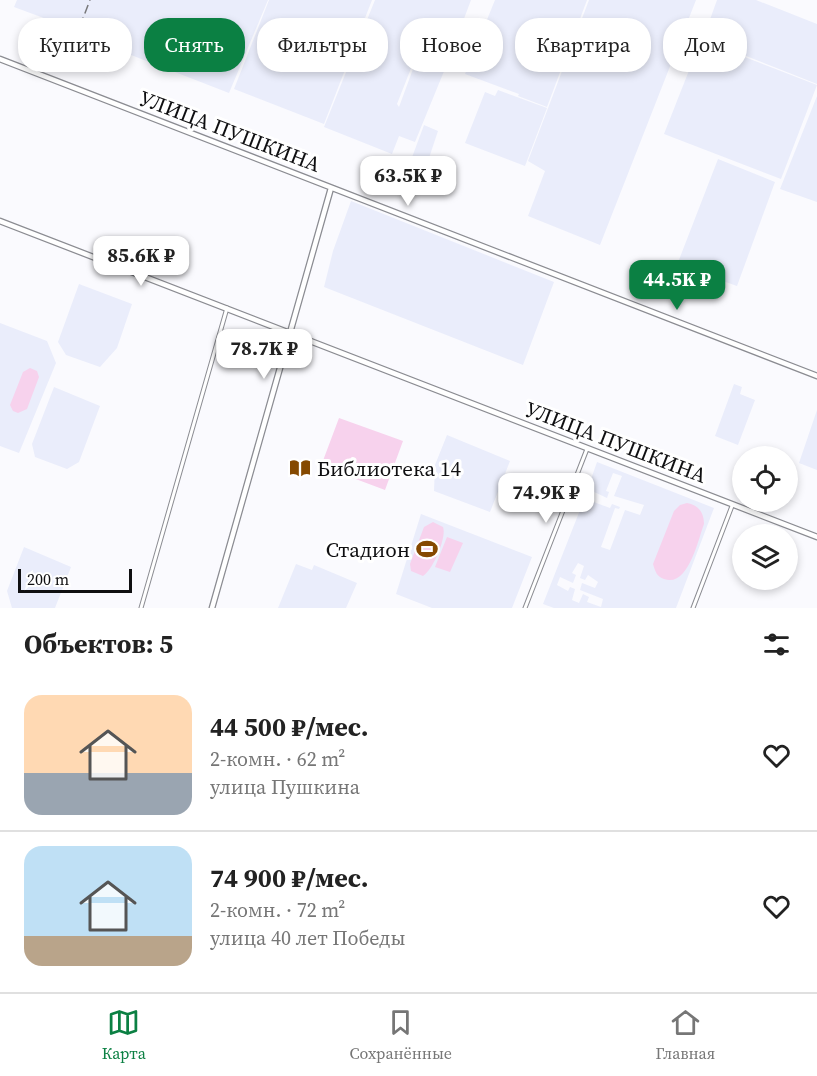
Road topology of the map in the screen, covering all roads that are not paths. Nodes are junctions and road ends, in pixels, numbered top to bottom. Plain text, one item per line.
1 (0, 59) edge
2 (331, 188) junction
3 (0, 221) edge
4 (227, 308) junction
5 (290, 333) junction
6 (817, 376) edge
7 (587, 449) junction
8 (732, 506) joint
9 (748, 512) edge
10 (817, 537) edge
11 (141, 608) edge
12 (212, 608) edge
13 (525, 608) edge
14 (693, 608) edge

1 - 2 street, УЛИЦА ПУШКИНА
2 - 5 street
2 - 6 street, УЛИЦА ПУШКИНА
3 - 4 street, УЛИЦА ПУШКИНА
4 - 5 street, УЛИЦА ПУШКИНА
4 - 11 street
5 - 7 street, УЛИЦА ПУШКИНА
5 - 12 street
7 - 8 street, УЛИЦА ПУШКИНА
7 - 13 street
8 - 14 street
9 - 10 street, УЛИЦА ПУШКИНА

